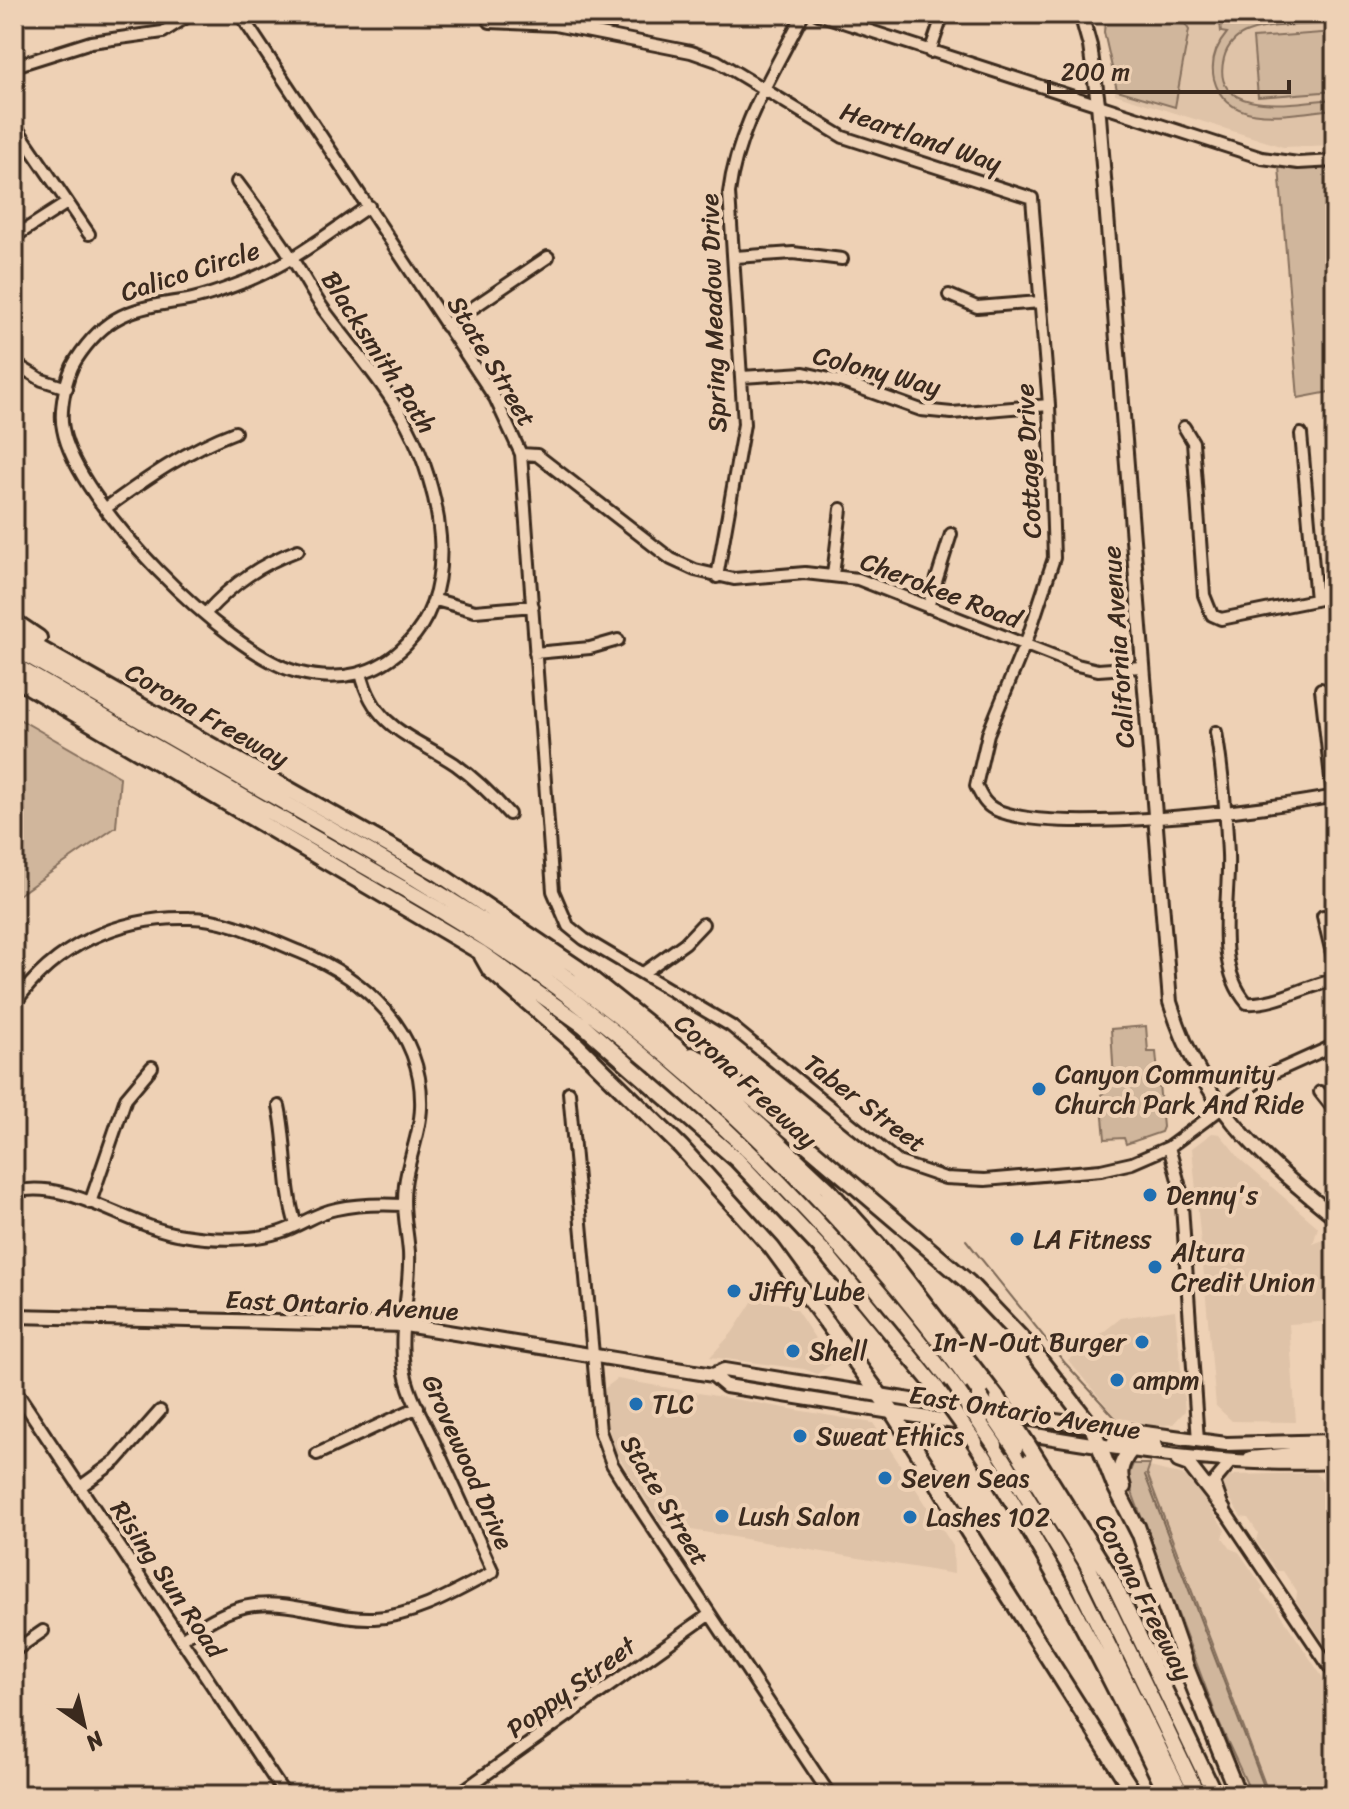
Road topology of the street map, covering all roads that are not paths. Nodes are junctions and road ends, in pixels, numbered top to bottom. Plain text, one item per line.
1 (191, 14) edge
2 (240, 14) edge
3 (486, 14) edge
4 (803, 14) edge
5 (818, 14) edge
6 (943, 14) edge
7 (1081, 14) edge
8 (930, 52) junction
9 (21, 64) dead end
10 (765, 90) junction
11 (1098, 103) junction
12 (14, 124) edge
13 (1335, 161) edge
14 (237, 182) dead end
15 (1032, 198) joint
16 (67, 203) junction
17 (369, 206) junction
18 (89, 234) dead end
19 (14, 237) edge
20 (548, 257) dead end
21 (735, 257) junction
22 (292, 259) junction
23 (842, 259) dead end
24 (949, 295) dead end
25 (1040, 302) junction
26 (446, 326) junction
27 (14, 363) edge
28 (742, 377) junction
29 (67, 388) junction
30 (1049, 405) junction
31 (1184, 427) dead end
32 (235, 432) dead end
33 (1301, 434) dead end
34 (521, 454) junction
35 (106, 508) junction
36 (841, 509) dead end
37 (951, 534) dead end
38 (298, 550) dead end
39 (833, 575) junction
40 (717, 577) junction
41 (1335, 596) edge
42 (436, 600) junction
43 (1316, 600) junction
44 (533, 606) junction
45 (928, 607) junction
46 (206, 613) junction
47 (14, 621) edge
48 (14, 634) edge
49 (618, 640) dead end
50 (1024, 645) junction
51 (14, 648) edge
52 (535, 653) junction
53 (14, 665) edge
54 (1141, 667) junction
55 (361, 673) junction
56 (14, 678) edge
57 (14, 689) edge
58 (1321, 689) dead end
59 (157, 714) junction
60 (1216, 732) dead end
61 (134, 748) junction
62 (1334, 796) edge
63 (1225, 811) junction
64 (509, 814) dead end
65 (1153, 816) junction
66 (1323, 916) dead end
67 (703, 924) dead end
68 (568, 926) joint
69 (480, 952) junction
70 (1335, 966) edge
71 (643, 973) junction
72 (1335, 980) edge
73 (14, 1005) edge
74 (1335, 1045) edge
75 (678, 1048) junction
76 (152, 1067) dead end
77 (569, 1092) dead end
78 (1320, 1092) dead end
79 (279, 1106) dead end
80 (1221, 1107) junction
81 (1335, 1111) edge
82 (1169, 1147) junction
83 (14, 1192) edge
84 (90, 1203) junction
85 (403, 1205) junction
86 (1335, 1217) edge
87 (296, 1225) junction
88 (14, 1316) edge
89 (405, 1325) junction
90 (590, 1355) junction
91 (713, 1375) junction
92 (800, 1384) junction
93 (14, 1388) edge
94 (762, 1393) junction
95 (880, 1396) junction
96 (418, 1407) junction
97 (160, 1411) dead end
98 (893, 1413) junction
99 (1092, 1427) junction
100 (1198, 1441) junction
101 (1335, 1441) edge
102 (1099, 1446) junction
103 (1335, 1450) edge
104 (1129, 1452) junction
105 (317, 1454) dead end
106 (1156, 1455) junction
107 (1335, 1462) edge
108 (1233, 1463) junction
109 (80, 1487) junction
110 (1224, 1510) junction
111 (1139, 1533) junction
112 (710, 1614) junction
113 (43, 1631) dead end
114 (181, 1639) junction
115 (14, 1651) edge
116 (1335, 1675) edge
117 (285, 1795) edge
118 (457, 1795) edge
119 (830, 1795) edge
120 (1135, 1795) edge
121 (1167, 1795) edge
122 (1182, 1795) edge
123 (1198, 1795) edge
124 (1215, 1795) edge
125 (1238, 1795) edge

1 - 9 street
2 - 17 street, State Street
3 - 10 street, Heartland Way
4 - 10 street, Spring Meadow Drive
5 - 8 street
6 - 8 street
7 - 11 main road, California Avenue
8 - 11 street
10 - 15 street, Heartland Way
10 - 21 street, Spring Meadow Drive
11 - 13 street
11 - 54 main road, California Avenue
12 - 16 street
14 - 22 street, Blacksmith Path
15 - 25 street, Cottage Drive
16 - 18 street
16 - 19 street
17 - 22 street, Calico Circle
17 - 26 street, State Street
20 - 26 street
21 - 23 street
21 - 28 street, Spring Meadow Drive
22 - 29 street, Calico Circle
22 - 42 street, Blacksmith Path
24 - 25 street
25 - 30 street, Cottage Drive
26 - 34 street, State Street
27 - 29 street
28 - 30 street, Colony Way
28 - 40 street, Spring Meadow Drive
29 - 35 street, Calico Circle
30 - 50 street, Cottage Drive
31 - 43 street
32 - 35 street
33 - 43 street
34 - 40 street, Cherokee Road
34 - 44 street, State Street
35 - 46 street, Calico Circle
36 - 39 street
37 - 45 street
38 - 46 street
39 - 40 street, Cherokee Road
39 - 45 street, Cherokee Road
41 - 43 street
42 - 44 street
42 - 55 street, Blacksmith Path
44 - 52 street, State Street
45 - 50 street, Cherokee Road
46 - 55 street, Calico Circle
47 - 59 highway
48 - 59 highway, Corona Freeway
49 - 52 street
50 - 54 street, Cherokee Road
50 - 65 street, Cottage Drive
51 - 123 highway, bridge
52 - 68 street, State Street
53 - 122 highway, bridge
54 - 65 main road, California Avenue
55 - 64 street
56 - 61 highway
57 - 61 highway
58 - 62 street
59 - 75 highway, Corona Freeway
60 - 63 street
61 - 69 highway
62 - 63 street
63 - 65 street
63 - 72 street
65 - 80 main road, California Avenue
66 - 70 street
67 - 71 street
68 - 71 street, Taber Street
69 - 95 highway
69 - 121 highway, bridge
71 - 82 street, Taber Street
73 - 85 street, Grovewood Drive
74 - 80 street, Taber Street
75 - 99 highway
75 - 124 highway, Corona Freeway, bridge
76 - 84 street
77 - 90 street, State Street
78 - 81 street
79 - 87 street
80 - 82 street, Taber Street
80 - 86 main road, California Avenue
82 - 100 street
83 - 84 street
84 - 87 street
85 - 87 street
85 - 89 street, Grovewood Drive
88 - 89 main road, East Ontario Avenue
89 - 90 main road, East Ontario Avenue
89 - 96 street, Grovewood Drive
90 - 91 main road, East Ontario Avenue
90 - 112 street, State Street
91 - 92 main road, East Ontario Avenue
91 - 94 main road, East Ontario Avenue
92 - 94 main road
92 - 95 main road, East Ontario Avenue
93 - 109 street, Rising Sun Road
94 - 98 main road, East Ontario Avenue
95 - 98 highway
95 - 99 main road, East Ontario Avenue
96 - 105 street
96 - 114 street, Grovewood Drive
97 - 109 street
98 - 102 main road, East Ontario Avenue
98 - 120 highway
99 - 100 main road, East Ontario Avenue
99 - 102 highway
100 - 101 main road, East Ontario Avenue
100 - 102 main road
102 - 104 main road, East Ontario Avenue
102 - 111 highway
103 - 108 main road
104 - 106 main road, East Ontario Avenue
104 - 111 highway
106 - 108 main road, East Ontario Avenue
106 - 110 main road
107 - 108 main road, East Ontario Avenue
108 - 110 street
109 - 114 street, Rising Sun Road
110 - 116 street
111 - 125 highway
112 - 118 street, Poppy Street
112 - 119 street, State Street
113 - 115 street
114 - 117 street, Rising Sun Road

